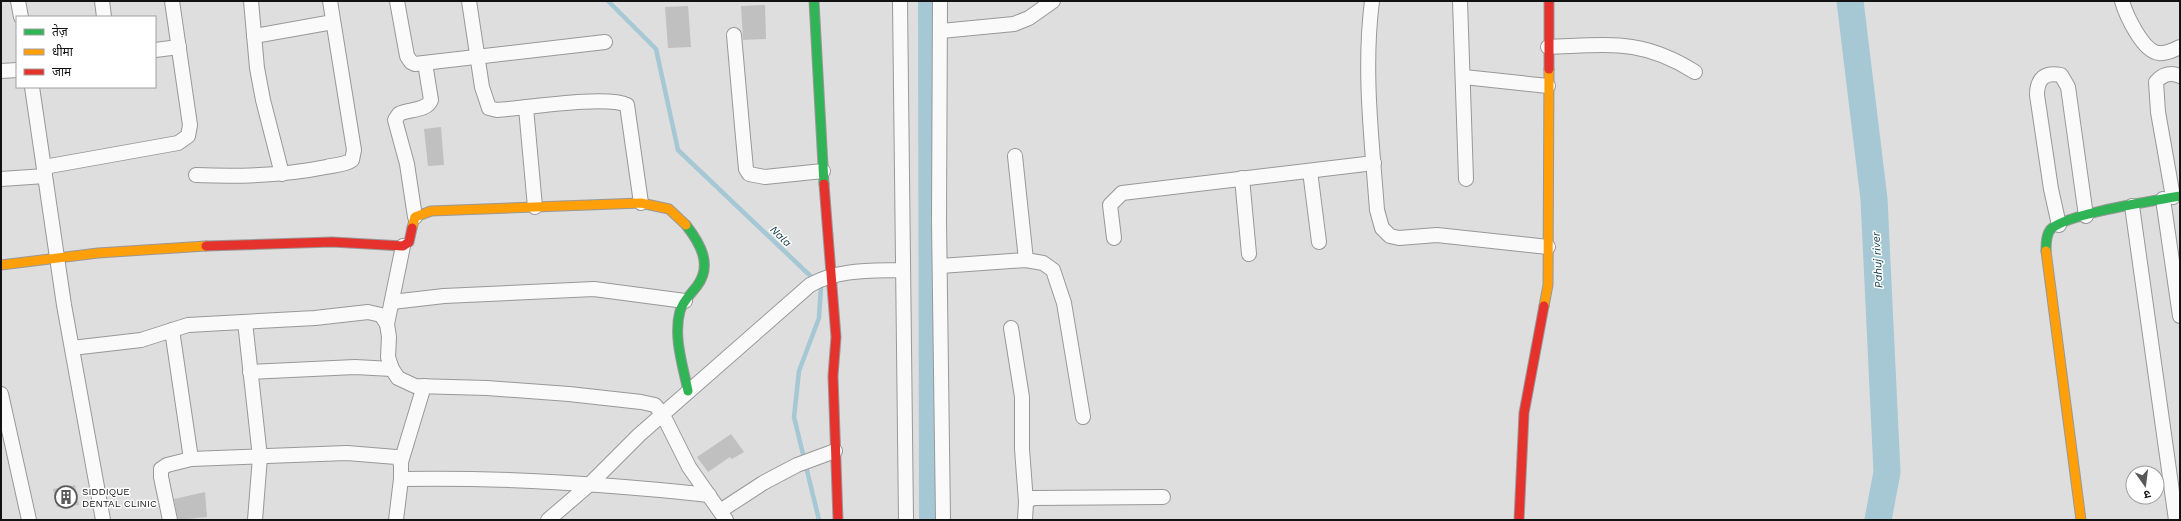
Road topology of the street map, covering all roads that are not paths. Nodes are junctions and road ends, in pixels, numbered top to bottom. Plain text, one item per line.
1 (18, 1) edge
2 (102, 1) edge
3 (172, 1) edge
4 (250, 1) edge
5 (330, 1) edge
6 (397, 1) edge
7 (469, 1) edge
8 (814, 1) edge
9 (900, 1) edge
10 (940, 1) edge
11 (1053, 1) edge
12 (1372, 1) edge
13 (1460, 1) edge
14 (1549, 1) edge
15 (2122, 1) edge
16 (20, 16) edge
17 (104, 16) edge
18 (333, 22) junction
19 (941, 31) junction
20 (734, 35) dead end
21 (254, 36) junction
22 (605, 42) dead end
23 (178, 47) junction
24 (1548, 47) junction
25 (2180, 47) edge
26 (156, 50) edge
27 (478, 57) junction
28 (425, 63) junction
29 (16, 70) edge
30 (1, 71) edge
31 (1695, 72) dead end
32 (2180, 76) edge
33 (1464, 77) junction
34 (1548, 86) junction
35 (32, 88) edge
36 (526, 108) junction
37 (1015, 156) dead end
38 (1374, 163) junction
39 (1310, 171) junction
40 (45, 172) junction
41 (823, 172) junction
42 (282, 174) junction
43 (196, 175) dead end
44 (1242, 178) junction
45 (1, 179) edge
46 (1466, 179) dead end
47 (2172, 198) edge
48 (641, 202) junction
49 (2132, 206) junction
50 (535, 207) junction
51 (2086, 216) junction
52 (415, 217) junction
53 (2059, 225) junction
54 (1114, 238) dead end
55 (1319, 242) dead end
56 (403, 246) junction
57 (1548, 247) junction
58 (1249, 254) dead end
59 (57, 257) junction
60 (1026, 260) junction
61 (1, 265) edge
62 (940, 266) junction
63 (902, 270) junction
64 (827, 277) junction
65 (685, 301) junction
66 (392, 302) junction
67 (2180, 316) edge
68 (245, 322) junction
69 (387, 324) junction
70 (1011, 328) dead end
71 (172, 330) junction
72 (72, 348) junction
73 (392, 369) junction
74 (250, 372) junction
75 (424, 386) junction
76 (688, 392) junction
77 (1, 394) edge
78 (663, 415) junction
79 (1084, 417) dead end
80 (835, 451) junction
81 (260, 457) junction
82 (191, 459) junction
83 (401, 462) junction
84 (401, 479) junction
85 (590, 484) junction
86 (709, 495) junction
87 (1162, 498) dead end
88 (1026, 502) junction
89 (723, 515) edge
90 (29, 520) edge
91 (103, 520) edge
92 (170, 520) edge
93 (255, 520) edge
94 (396, 520) edge
95 (548, 520) edge
96 (838, 520) edge
97 (906, 520) edge
98 (942, 520) edge
99 (1024, 520) edge
100 (1519, 520) edge
101 (2081, 520) edge
102 (2176, 520) edge

1 - 16 street
2 - 17 street
3 - 23 street
4 - 21 street
5 - 18 street
6 - 28 street
7 - 27 street
8 - 41 street
9 - 63 street
10 - 19 street
11 - 19 street
12 - 38 street
13 - 33 street
14 - 24 street
15 - 25 street
18 - 21 street
18 - 42 street
19 - 62 street
20 - 41 street
21 - 42 street
22 - 27 street
23 - 26 street
23 - 40 street
24 - 31 street
24 - 34 street
27 - 28 street
27 - 36 street
28 - 52 street
29 - 30 street
32 - 47 street
33 - 34 street
33 - 46 street
34 - 57 street
35 - 40 street
36 - 48 street
36 - 50 street
37 - 60 street
38 - 39 street
38 - 57 street
39 - 44 street
39 - 55 street
40 - 45 street
40 - 59 street
41 - 64 street
42 - 43 street
44 - 54 street
44 - 58 street
47 - 49 street
47 - 67 street
48 - 50 street
48 - 65 street
49 - 51 street
49 - 102 street
50 - 52 street
51 - 53 street
51 - 53 street
52 - 56 street
53 - 101 street
56 - 59 street
56 - 66 street
57 - 100 street
59 - 61 street
59 - 72 street
60 - 62 street
60 - 79 street
62 - 98 street
63 - 64 street
63 - 97 street
64 - 76 street
64 - 80 street
65 - 66 street
65 - 76 street
66 - 69 street
68 - 69 street
68 - 71 street
68 - 74 street
69 - 73 street
70 - 88 street
71 - 72 street
71 - 82 street
72 - 91 street
73 - 74 street
73 - 75 street
74 - 81 street
75 - 78 street
75 - 83 street
76 - 78 street
77 - 90 street
78 - 85 street
78 - 86 street
80 - 89 street
80 - 96 street
81 - 82 street
81 - 83 street
81 - 93 street
82 - 92 street
83 - 84 street
84 - 85 street
84 - 94 street
85 - 86 street
85 - 95 street
86 - 89 street
87 - 88 street
88 - 99 street

